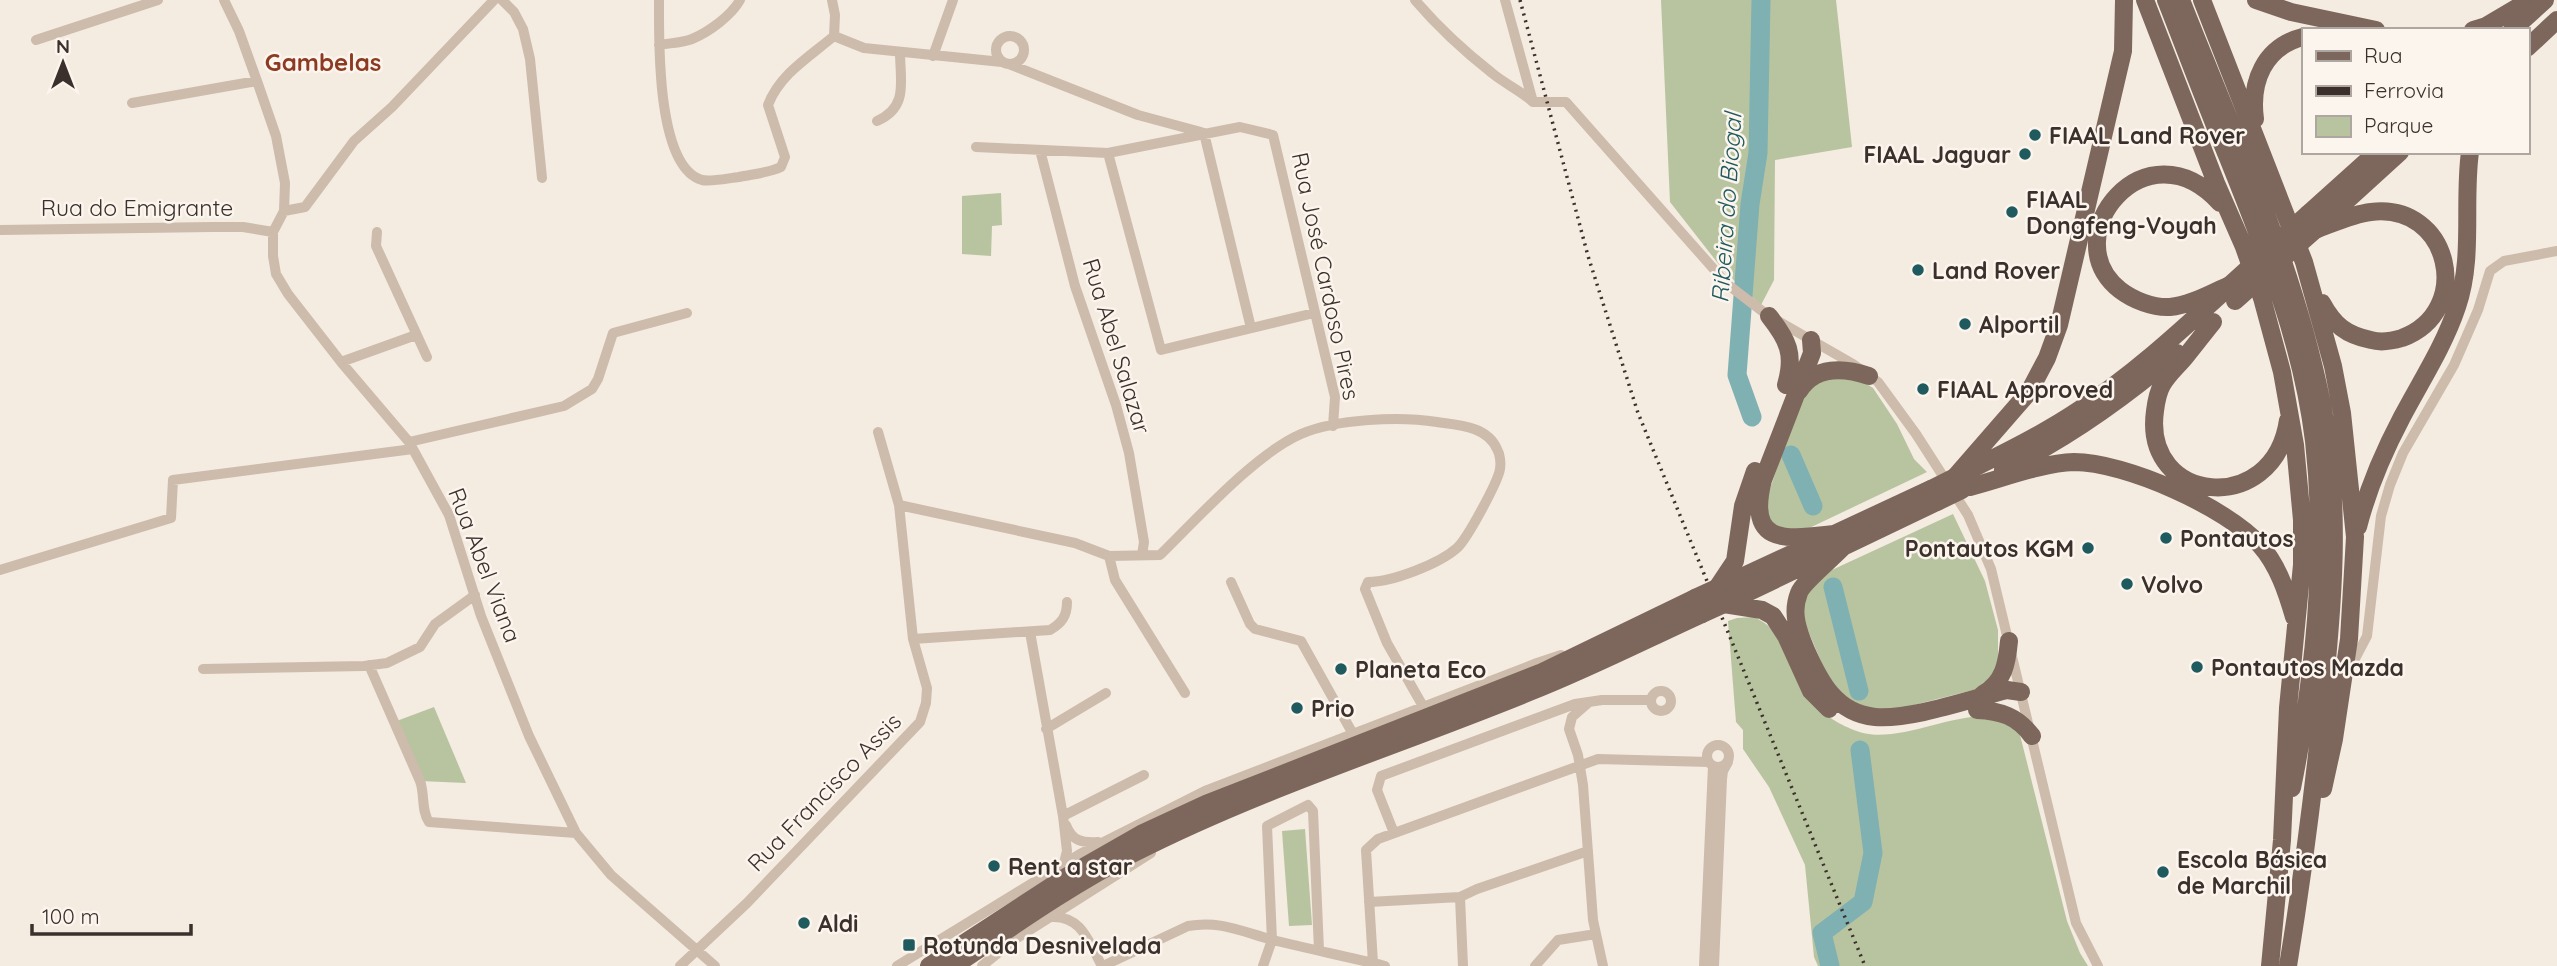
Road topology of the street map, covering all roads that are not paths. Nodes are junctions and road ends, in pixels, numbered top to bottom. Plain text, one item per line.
1 (158, 0) edge
2 (224, 0) edge
3 (494, 0) edge
4 (502, 0) edge
5 (659, 0) edge
6 (740, 0) edge
7 (832, 0) edge
8 (953, 0) edge
9 (1415, 0) edge
10 (1505, 0) edge
11 (2124, 0) edge
12 (2145, 0) edge
13 (2166, 0) edge
14 (2181, 0) edge
15 (2202, 0) edge
16 (2256, 0) edge
17 (2530, 0) edge
18 (2544, 0) edge
19 (2557, 10) edge
20 (2557, 20) edge
21 (2366, 28) edge
22 (2478, 28) edge
23 (2514, 28) edge
24 (2529, 35) edge
25 (834, 36) junction
26 (2302, 37) edge
27 (36, 40) dead end
28 (659, 45) junction
29 (2529, 46) edge
30 (900, 52) junction
31 (933, 55) junction
32 (257, 81) junction
33 (1533, 102) junction
34 (132, 103) dead end
35 (877, 121) dead end
36 (1204, 133) junction
37 (976, 148) dead end
38 (1040, 150) junction
39 (1108, 153) junction
40 (2263, 153) junction
41 (2360, 154) edge
42 (2375, 154) edge
43 (2397, 154) edge
44 (2470, 154) edge
45 (542, 178) dead end
46 (284, 211) junction
47 (2311, 222) junction
48 (0, 230) edge
49 (273, 232) junction
50 (377, 232) dead end
51 (2244, 247) junction
52 (2557, 251) edge
53 (2304, 262) junction
54 (2230, 285) junction
55 (687, 313) dead end
56 (1314, 313) junction
57 (1769, 316) junction
58 (2213, 322) junction
59 (1251, 328) junction
60 (416, 335) junction
61 (1811, 340) junction
62 (427, 357) dead end
63 (341, 362) junction
64 (1870, 376) junction
65 (1791, 391) junction
66 (2286, 393) junction
67 (1333, 426) junction
68 (878, 432) dead end
69 (411, 446) junction
70 (1962, 485) junction
71 (899, 505) junction
72 (2355, 537) junction
73 (1839, 541) junction
74 (1142, 555) junction
75 (1109, 556) junction
76 (0, 570) edge
77 (1231, 582) dead end
78 (474, 595) junction
79 (1721, 596) junction
80 (1067, 603) dead end
81 (1699, 606) junction
82 (2295, 622) junction
83 (1030, 632) junction
84 (913, 639) junction
85 (1609, 641) junction
86 (2009, 641) junction
87 (2356, 642) junction
88 (369, 665) junction
89 (203, 669) dead end
90 (2021, 692) junction
91 (1106, 693) dead end
92 (1185, 693) dead end
93 (1651, 700) dead end
94 (1588, 703) junction
95 (1976, 704) junction
96 (1423, 708) junction
97 (1546, 715) junction
98 (1046, 729) junction
99 (1570, 729) junction
100 (1353, 734) junction
101 (2032, 736) junction
102 (1710, 749) junction
103 (1692, 761) junction
104 (1728, 762) junction
105 (1711, 764) junction
106 (1580, 765) junction
107 (1332, 769) junction
108 (1144, 775) dead end
109 (1063, 816) junction
110 (576, 833) junction
111 (1394, 833) junction
112 (2282, 840) junction
113 (1102, 842) junction
114 (1588, 850) junction
115 (2307, 854) junction
116 (1064, 863) junction
117 (1083, 896) junction
118 (1460, 897) junction
119 (1370, 902) junction
120 (1048, 917) junction
121 (1084, 934) junction
122 (1596, 934) junction
123 (1272, 940) junction
124 (1320, 950) junction
125 (697, 951) junction
126 (1379, 965) edge
127 (680, 966) edge
128 (715, 966) edge
129 (897, 966) edge
130 (929, 966) edge
131 (954, 966) edge
132 (982, 966) edge
133 (1103, 966) edge
134 (1263, 966) edge
135 (1463, 966) edge
136 (1535, 966) edge
137 (1604, 966) edge
138 (1704, 966) edge
139 (1714, 966) edge
140 (2098, 966) edge
141 (2270, 966) edge
142 (2288, 966) edge

1 - 27 street
2 - 32 street
3 - 46 street
4 - 45 street
5 - 28 street
6 - 28 street
7 - 25 street
8 - 31 street
9 - 33 street
10 - 33 street
11 - 70 main road
12 - 51 main road
13 - 112 main road
14 - 115 main road
15 - 40 main road
16 - 21 main road
17 - 22 main road
18 - 23 main road
19 - 24 main road
20 - 29 main road
25 - 28 street
25 - 30 street
26 - 40 main road
30 - 31 street
30 - 35 street
31 - 36 street
32 - 34 street
32 - 46 street
33 - 57 street
36 - 39 street
36 - 56 street, Rua José Cardoso Pires
36 - 59 street
37 - 38 street
38 - 39 street
38 - 74 street, Rua Abel Salazar
39 - 59 street
40 - 53 main road
41 - 47 main road
42 - 47 main road
43 - 47 main road
44 - 72 main road
46 - 49 street
47 - 53 main road
47 - 54 main road, bridge
47 - 58 main road, bridge
48 - 49 street, Rua do Emigrante
49 - 63 street, Rua Abel Viana
50 - 60 street
51 - 54 main road
51 - 66 main road
52 - 87 street
53 - 72 main road
54 - 70 main road
55 - 69 street
56 - 59 street
56 - 67 street, Rua José Cardoso Pires
57 - 61 street
57 - 65 main road
58 - 66 main road
58 - 70 main road
60 - 62 street
60 - 63 street
61 - 64 street
61 - 65 main road
63 - 69 street, Rua Abel Viana
64 - 65 main road
64 - 86 street
65 - 73 main road
65 - 79 main road
66 - 82 main road
67 - 74 street
67 - 96 street
68 - 71 street, Rua Francisco Assis
69 - 76 street
69 - 78 street, Rua Abel Viana
70 - 73 main road, bridge
70 - 82 main road
71 - 75 street
71 - 84 street, Rua Francisco Assis
72 - 87 main road
73 - 79 main road
73 - 95 main road
74 - 75 street
75 - 92 street
77 - 100 street
78 - 88 street
78 - 110 street, Rua Abel Viana
79 - 81 main road, bridge
79 - 95 main road
80 - 83 street
81 - 85 main road
81 - 107 main road
82 - 112 main road
83 - 84 street
83 - 98 street
84 - 125 street, Rua Francisco Assis
85 - 96 street
85 - 130 main road
86 - 90 street
86 - 95 main road
87 - 115 main road
88 - 89 street
88 - 110 street
90 - 95 main road
90 - 101 street
91 - 98 street
93 - 94 street
94 - 97 street
94 - 99 street
95 - 101 main road
96 - 100 street
97 - 99 street
97 - 111 street
98 - 109 street
99 - 106 street
100 - 113 street
101 - 140 street
102 - 103 street
102 - 104 street
102 - 105 street
103 - 105 street
103 - 106 street
104 - 105 street
104 - 139 street
105 - 138 street
106 - 111 street
106 - 114 street
107 - 117 street
107 - 131 main road
108 - 109 street
109 - 113 street
109 - 116 street
110 - 125 street, Rua Abel Viana
111 - 119 street
112 - 141 main road
113 - 116 street
114 - 118 street
114 - 122 street
115 - 142 main road
116 - 129 street
117 - 120 street
117 - 121 street
118 - 119 street
118 - 135 street
119 - 126 street
120 - 121 street
120 - 132 street
121 - 133 street
122 - 136 street
122 - 137 street
123 - 124 street
123 - 124 street
123 - 133 street
123 - 134 street
124 - 126 street
125 - 127 street, Rua Francisco Assis
125 - 128 street, Rua Abel Viana

